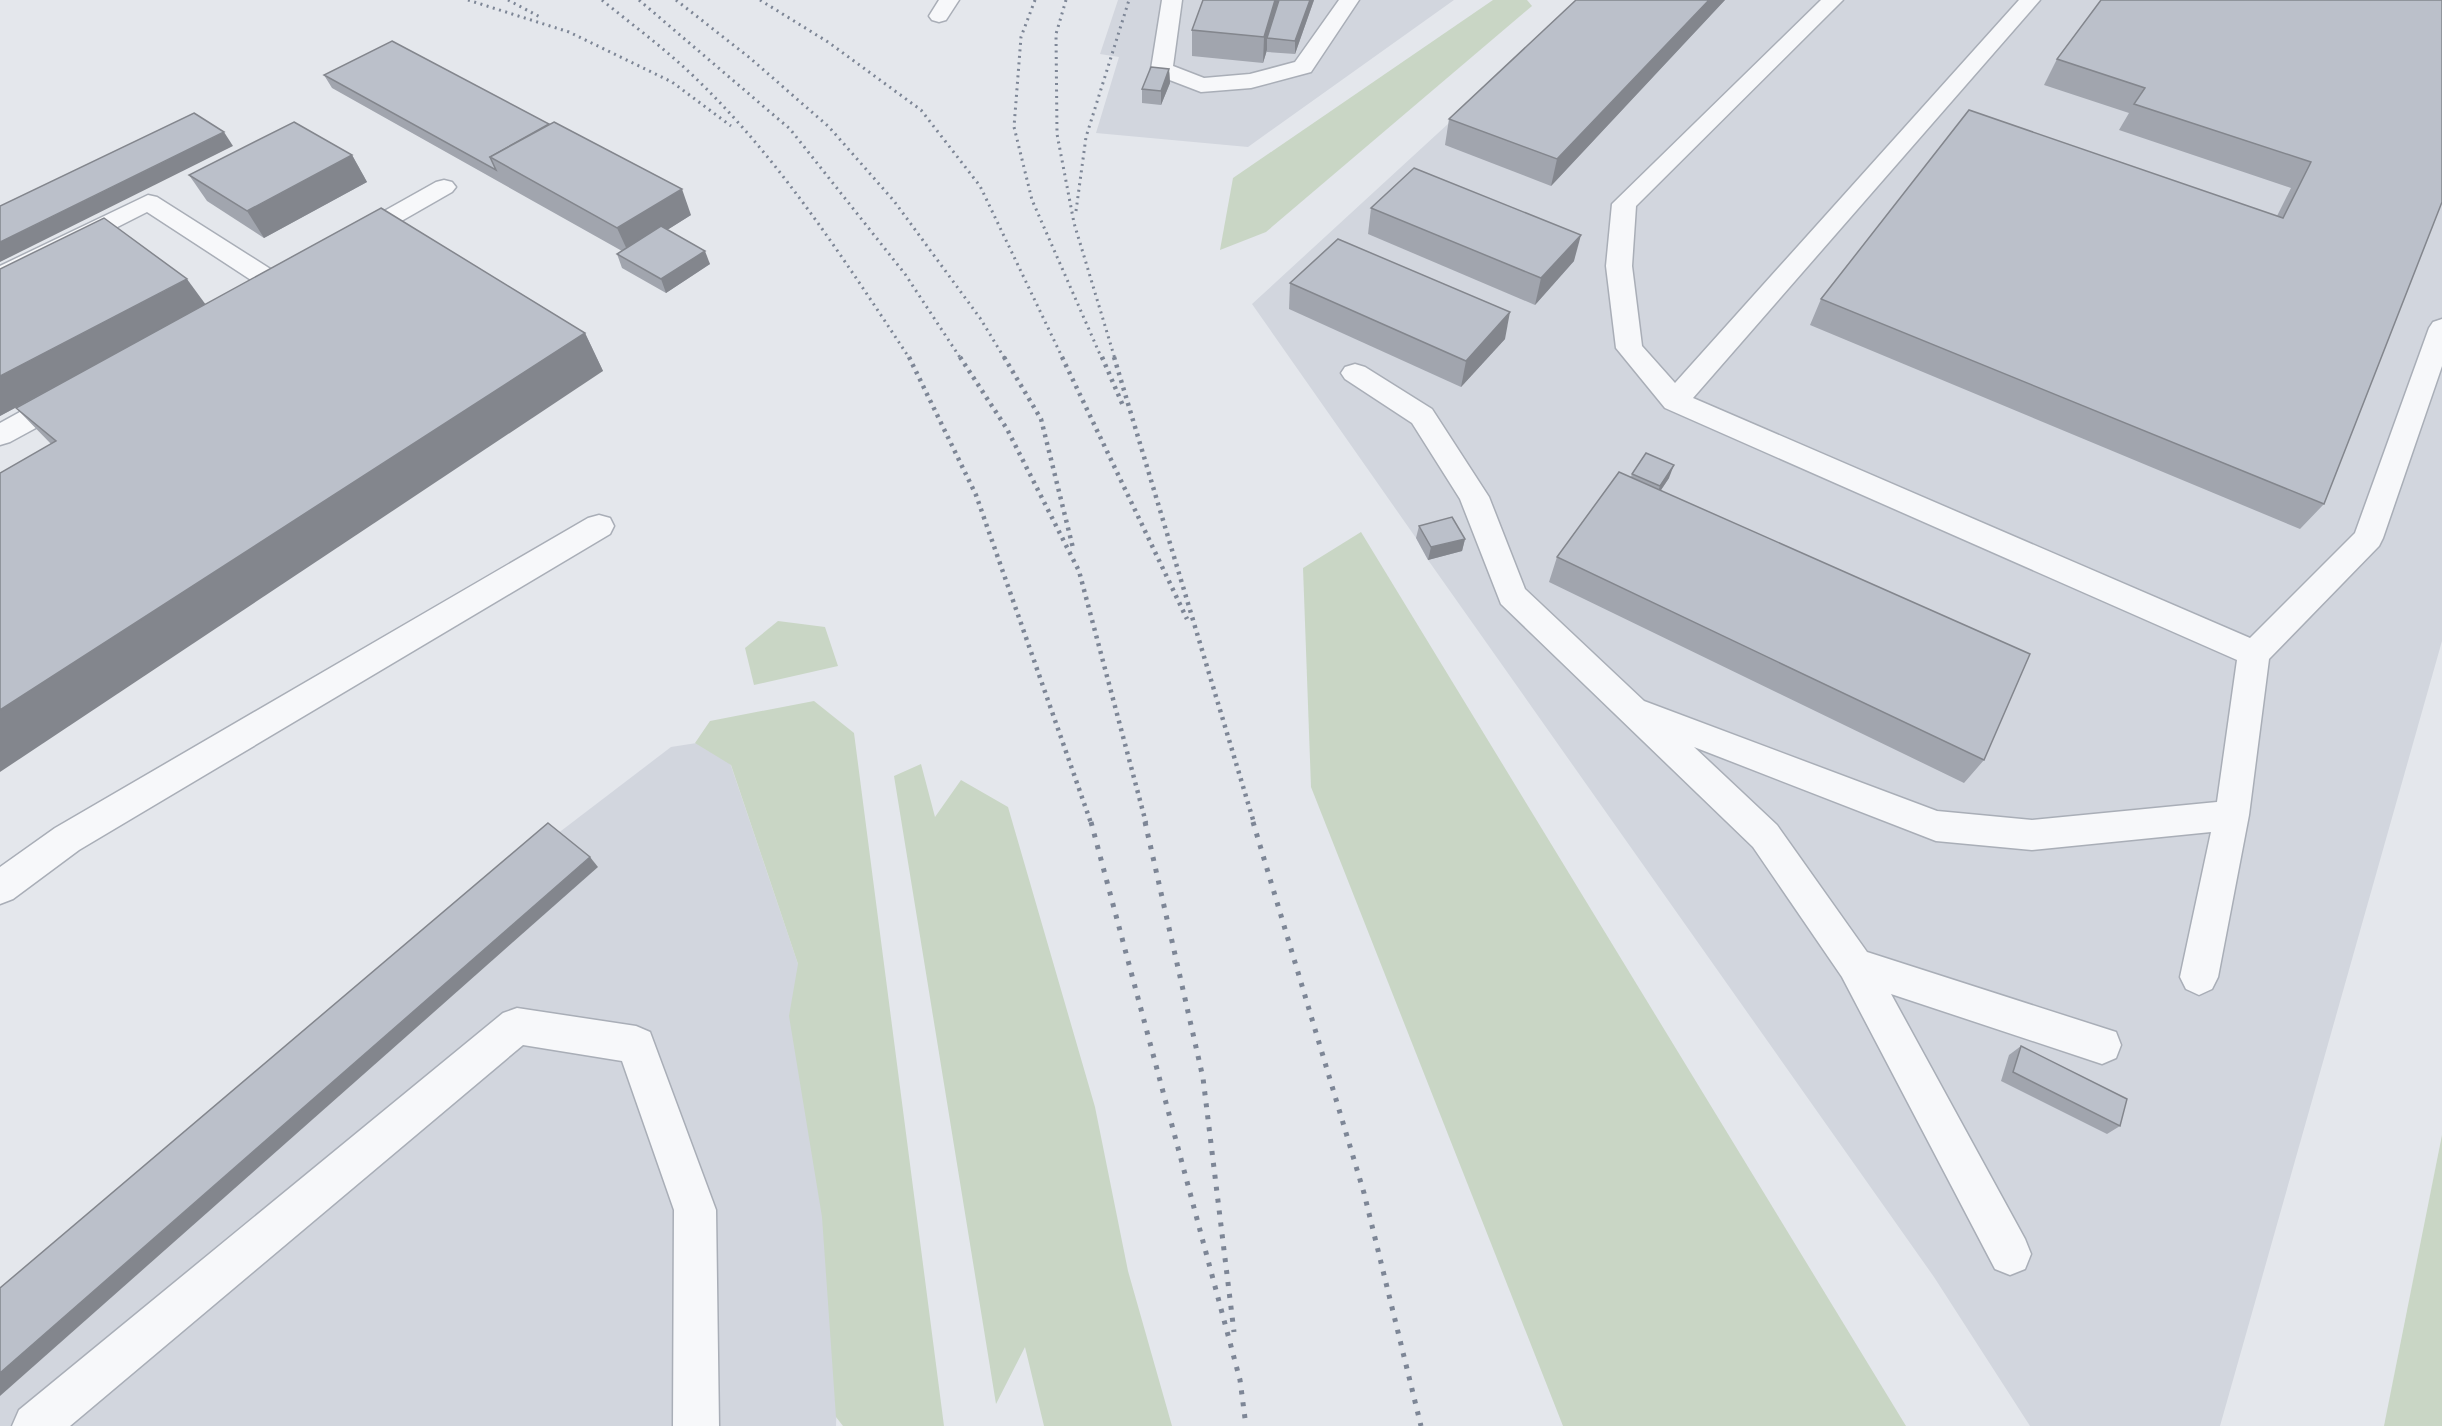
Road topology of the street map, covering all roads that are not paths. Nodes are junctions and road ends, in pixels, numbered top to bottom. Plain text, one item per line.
1 (1172, 0) edge
2 (1349, 0) edge
3 (1833, 0) edge
4 (2030, 0) edge
5 (444, 187) dead end
6 (334, 249) edge
7 (0, 276) edge
8 (274, 283) edge
9 (2442, 327) edge
10 (1355, 373) dead end
11 (91, 384) edge
12 (1675, 401) junction
13 (0, 435) edge
14 (599, 526) dead end
15 (2254, 654) junction
16 (1632, 709) junction
17 (2232, 815) junction
18 (0, 888) edge
19 (1855, 965) junction
20 (2199, 977) dead end
21 (2102, 1046) dead end
22 (2010, 1254) dead end
23 (35, 1426) edge
24 (696, 1426) edge

1 - 2 lane
3 - 12 lane
4 - 12 lane
5 - 6 lane
7 - 8 lane
9 - 15 lane
10 - 16 lane
11 - 13 lane
12 - 15 lane
14 - 18 lane
15 - 17 lane
16 - 17 lane
16 - 19 lane
17 - 20 lane
19 - 21 lane
19 - 22 lane
23 - 24 lane

